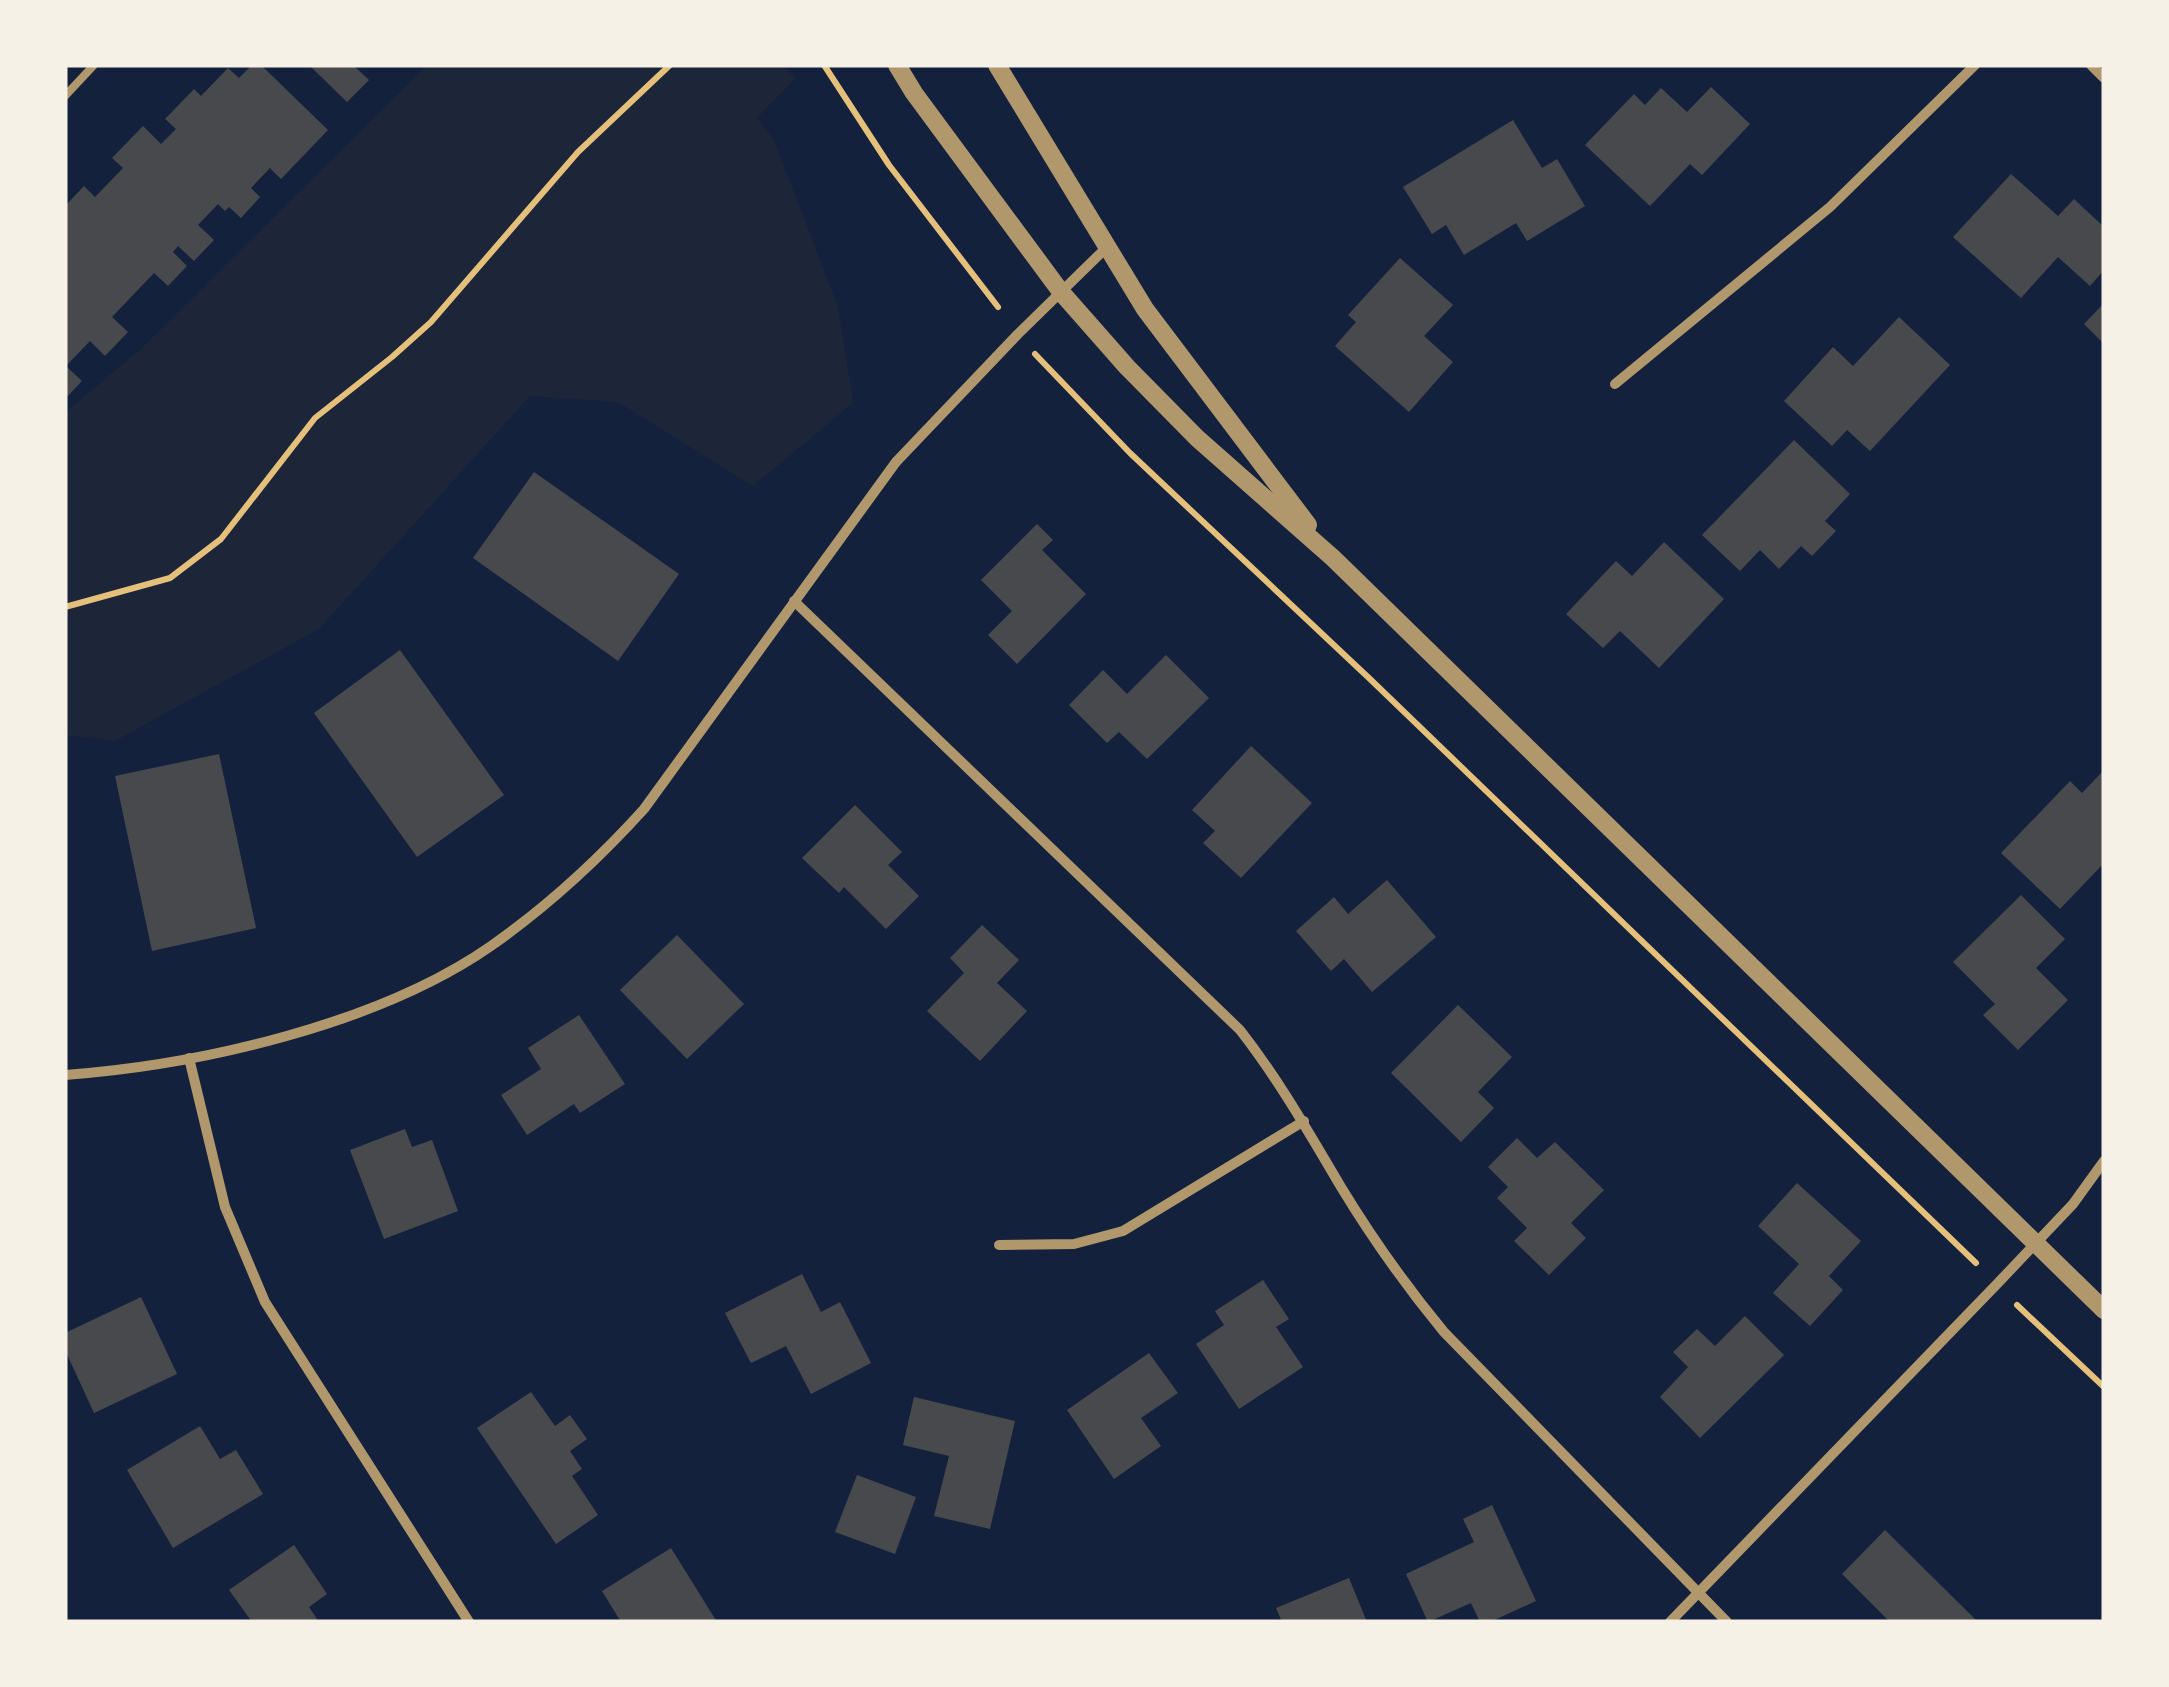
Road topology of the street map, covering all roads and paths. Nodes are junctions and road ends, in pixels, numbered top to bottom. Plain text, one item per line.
1 (94, 65) edge
2 (670, 65) edge
3 (824, 65) edge
4 (897, 65) edge
5 (997, 65) edge
6 (1975, 65) edge
7 (2091, 65) edge
8 (2104, 78) edge
9 (65, 96) edge
10 (1106, 248) junction
11 (1060, 292) junction
12 (998, 308) dead end
13 (1035, 354) dead end
14 (1615, 384) dead end
15 (1333, 558) junction
16 (794, 601) junction
17 (65, 608) edge
18 (190, 1058) junction
19 (65, 1075) edge
20 (1304, 1121) junction
21 (2104, 1162) edge
22 (2035, 1244) junction
23 (999, 1245) dead end
24 (1976, 1263) dead end
25 (2017, 1304) dead end
26 (2104, 1310) edge
27 (2104, 1387) edge
28 (1698, 1594) junction
29 (469, 1622) edge
30 (1670, 1622) edge
31 (1727, 1622) edge

1 - 9 lane
2 - 17 path
3 - 12 path
4 - 11 street
5 - 10 street
6 - 14 street
7 - 8 street
10 - 11 street
10 - 15 street
11 - 15 street
11 - 16 street
13 - 24 path
15 - 22 street
16 - 18 street
16 - 20 street
18 - 19 street
18 - 29 street
20 - 23 street
20 - 28 street
21 - 22 street
22 - 26 street
22 - 28 street
25 - 27 path
28 - 30 street
28 - 31 street

